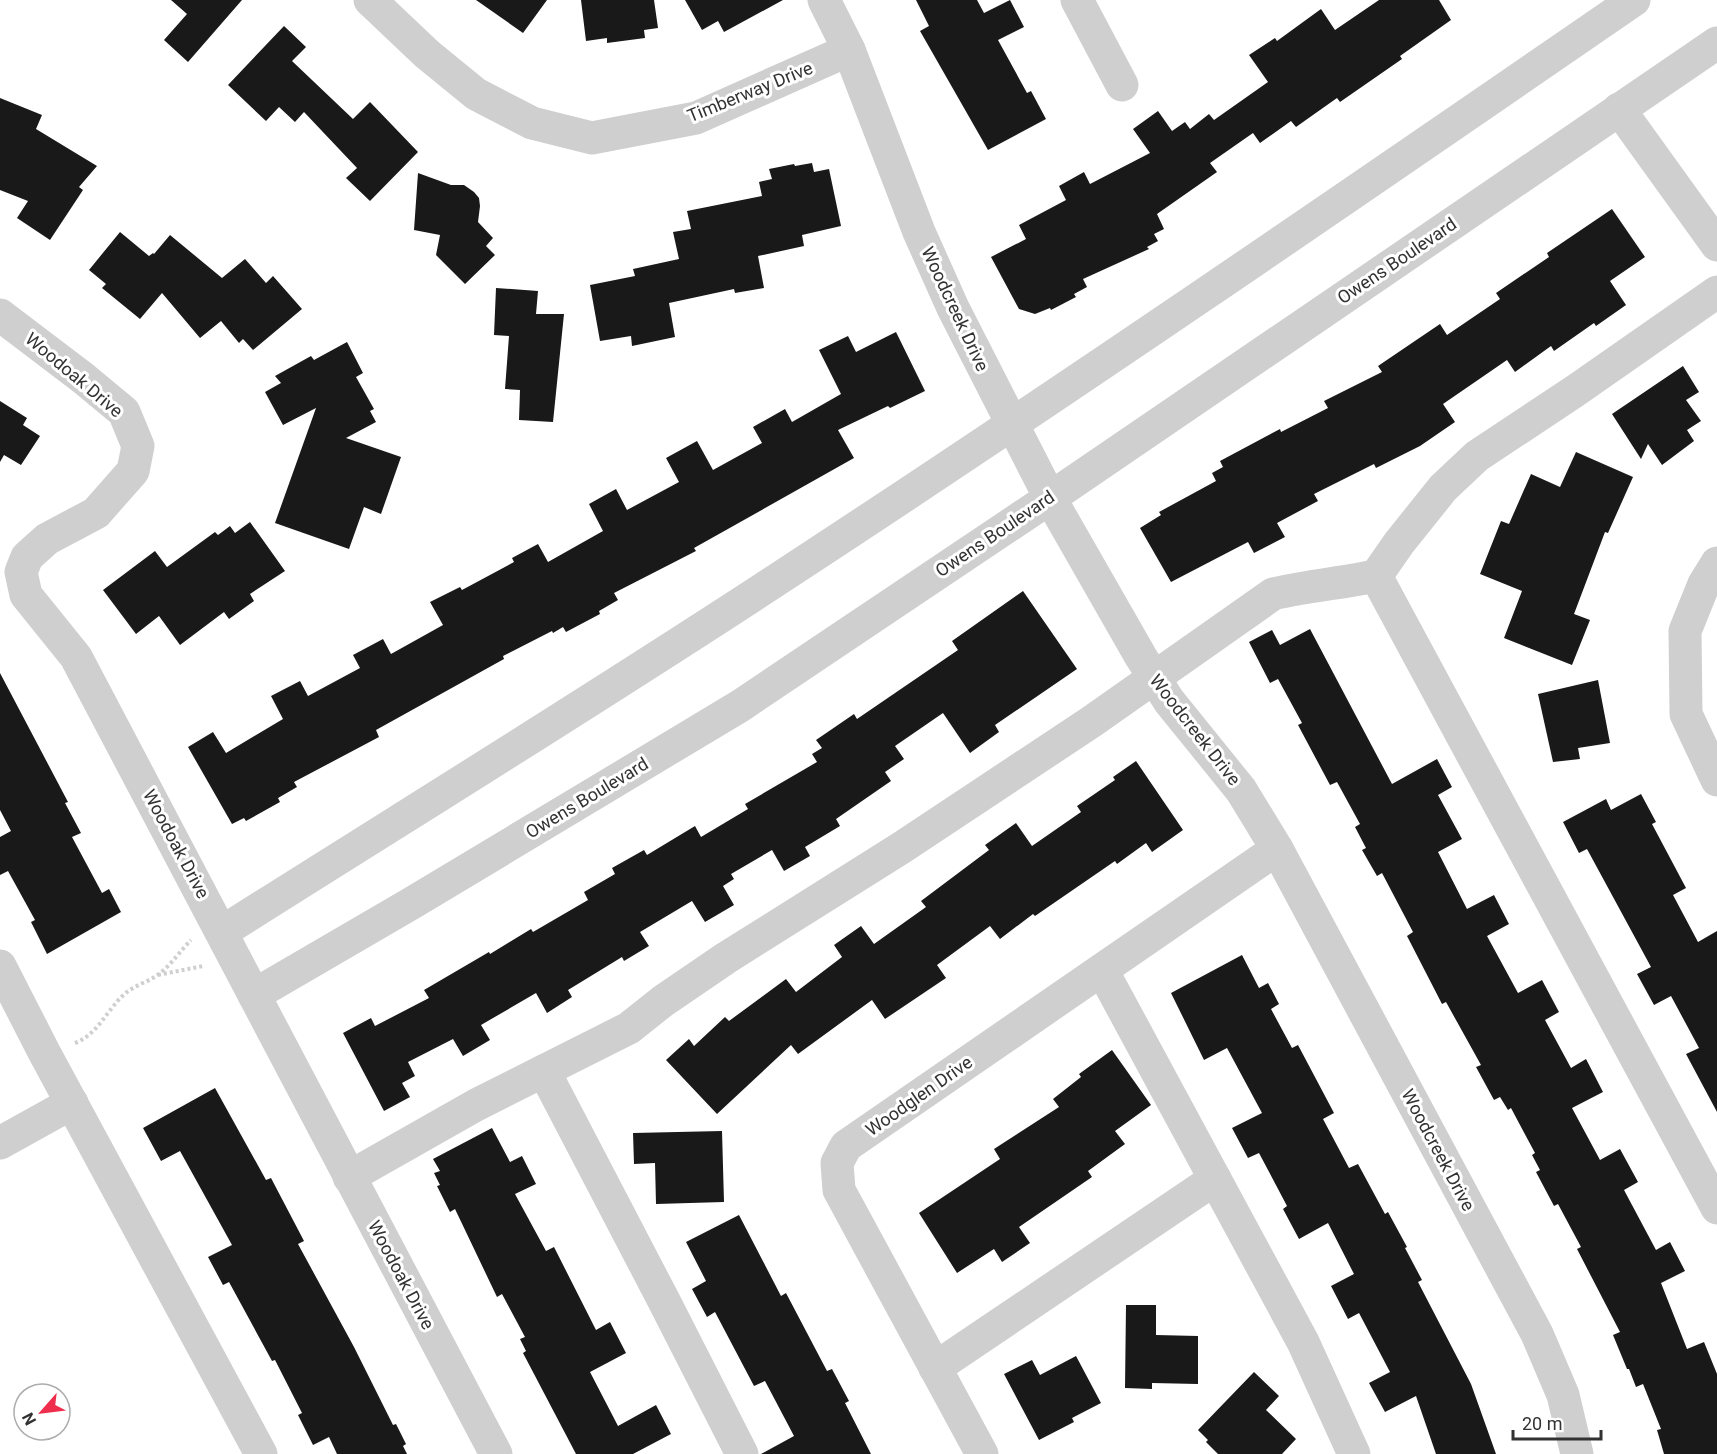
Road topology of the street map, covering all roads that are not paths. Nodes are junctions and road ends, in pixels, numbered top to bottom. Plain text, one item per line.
1 (370, 0) edge
2 (824, 0) edge
3 (1077, 0) edge
4 (1634, 0) edge
5 (1717, 43) edge
6 (849, 50) junction
7 (1122, 85) dead end
8 (1619, 109) junction
9 (1717, 245) edge
10 (1717, 292) edge
11 (0, 315) edge
12 (1011, 424) junction
13 (1050, 498) junction
14 (1717, 563) edge
15 (10, 566) edge
16 (1376, 576) junction
17 (1153, 676) junction
18 (1717, 780) edge
19 (1277, 849) junction
20 (208, 935) junction
21 (0, 966) edge
22 (1102, 970) junction
23 (254, 995) junction
24 (544, 1071) junction
25 (72, 1102) junction
26 (0, 1143) edge
27 (349, 1177) junction
28 (1215, 1179) junction
29 (1717, 1208) edge
30 (935, 1368) junction
31 (261, 1454) edge
32 (496, 1454) edge
33 (741, 1454) edge
34 (982, 1454) edge
35 (1354, 1454) edge
36 (1577, 1454) edge

1 - 6 street, Timberway Drive
2 - 6 street, Woodcreek Drive
3 - 7 street
4 - 12 street
5 - 8 street, Owens Boulevard
6 - 12 street, Woodcreek Drive
8 - 9 street
8 - 13 street, Owens Boulevard
10 - 16 street
11 - 15 street, Woodoak Drive
12 - 13 street, Woodcreek Drive
12 - 20 street
13 - 17 street, Woodcreek Drive
13 - 23 street, Owens Boulevard
14 - 18 street
15 - 20 street, Woodoak Drive
16 - 17 street
16 - 29 street
17 - 19 street, Woodcreek Drive
17 - 24 street
19 - 22 street, Woodglen Drive
19 - 36 street, Woodcreek Drive
20 - 23 street, Woodoak Drive
21 - 25 street
22 - 28 street
22 - 30 street, Woodglen Drive
23 - 27 street, Woodoak Drive
24 - 27 street
24 - 33 street
25 - 26 street
25 - 31 street
27 - 32 street, Woodoak Drive
28 - 30 street
28 - 35 street
30 - 34 street, Woodglen Drive

